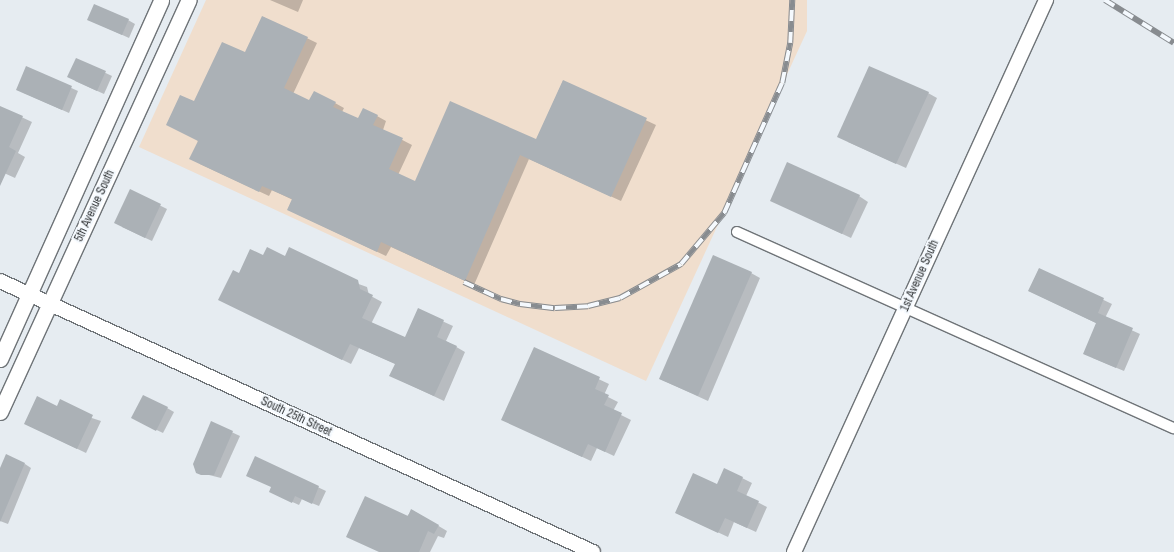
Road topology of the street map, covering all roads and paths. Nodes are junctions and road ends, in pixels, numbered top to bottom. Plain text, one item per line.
1 (161, 0) edge
2 (189, 0) edge
3 (1046, 0) edge
4 (737, 232) dead end
5 (0, 282) edge
6 (28, 294) junction
7 (50, 305) junction
8 (906, 308) junction
9 (0, 359) edge
10 (0, 412) edge
11 (1174, 428) edge
12 (592, 552) edge
13 (794, 552) edge

1 - 6 main road, 5th Avenue South
2 - 7 main road, 5th Avenue South
3 - 8 street, 1st Avenue South
4 - 8 street
5 - 6 street, South 25th Street
6 - 7 street, South 25th Street
6 - 9 main road, 5th Avenue South
7 - 10 main road, 5th Avenue South
7 - 12 street, South 25th Street
8 - 11 street
8 - 13 street, 1st Avenue South

